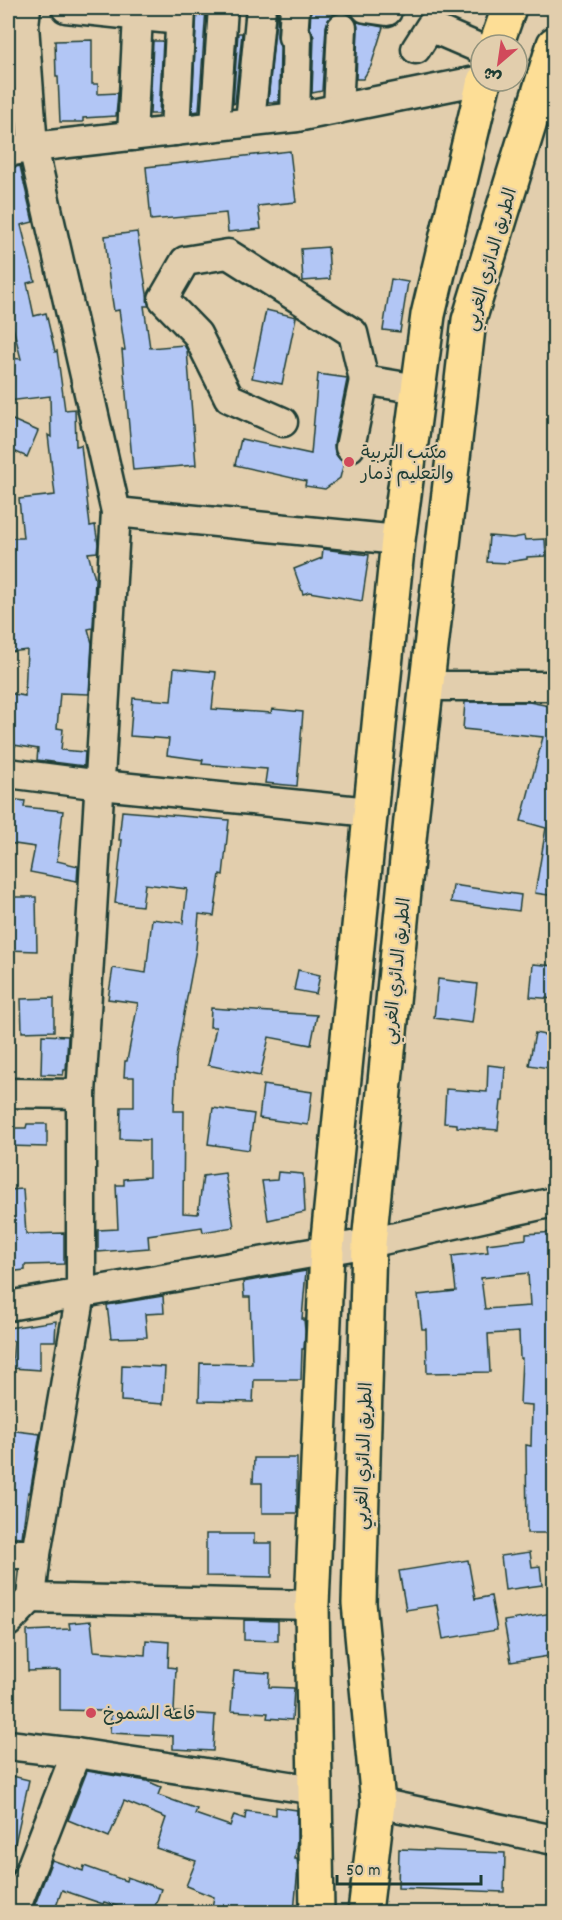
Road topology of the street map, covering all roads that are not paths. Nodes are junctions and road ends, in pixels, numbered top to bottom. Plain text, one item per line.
1 (66, 8) edge
2 (223, 8) edge
3 (261, 8) edge
4 (295, 8) edge
5 (509, 8) edge
6 (21, 13) edge
7 (181, 14) edge
8 (138, 15) junction
9 (342, 28) dead end
10 (500, 33) edge
11 (293, 37) junction
12 (469, 44) edge
13 (555, 44) edge
14 (416, 49) dead end
15 (256, 51) junction
16 (219, 61) junction
17 (469, 84) edge
18 (480, 93) edge
19 (338, 109) junction
20 (295, 117) junction
21 (250, 123) junction
22 (215, 126) junction
23 (175, 131) junction
24 (132, 136) junction
25 (20, 150) edge
26 (364, 380) junction
27 (418, 388) junction
28 (283, 422) dead end
29 (350, 447) dead end
30 (116, 512) junction
31 (398, 540) junction
32 (428, 686) junction
33 (555, 686) edge
34 (8, 773) edge
35 (101, 785) junction
36 (369, 812) junction
37 (8, 1093) edge
38 (81, 1094) junction
39 (555, 1202) edge
40 (369, 1243) junction
41 (327, 1250) junction
42 (81, 1293) junction
43 (8, 1306) edge
44 (8, 1554) edge
45 (36, 1554) junction
46 (31, 1598) junction
47 (359, 1603) junction
48 (312, 1605) junction
49 (8, 1622) edge
50 (8, 1744) edge
51 (76, 1753) junction
52 (315, 1790) junction
53 (378, 1803) junction
54 (555, 1840) edge
55 (14, 1912) edge
56 (316, 1912) edge
57 (365, 1912) edge

1 - 8 street
2 - 16 street
3 - 15 street
4 - 11 street
5 - 10 main road
6 - 25 street
7 - 8 street
7 - 23 street
8 - 24 street
9 - 19 street
11 - 15 street
11 - 20 street
12 - 14 street
13 - 32 main road, الطريق الدائري الغربي
15 - 16 street
15 - 21 street
16 - 22 street
17 - 19 street
18 - 27 main road
19 - 20 street
20 - 21 street
21 - 22 street
22 - 23 street
23 - 24 street
24 - 25 street
25 - 30 street
26 - 27 street
26 - 28 street
26 - 29 street
27 - 31 main road
30 - 31 street
30 - 35 street
31 - 36 main road
32 - 33 street
32 - 40 main road, الطريق الدائري الغربي
34 - 35 street
35 - 36 street
35 - 38 street
36 - 41 main road
37 - 38 street
38 - 42 street
39 - 40 street
40 - 41 street
40 - 47 main road, الطريق الدائري الغربي
41 - 42 street
41 - 48 main road
42 - 43 street
42 - 45 street
44 - 45 street
45 - 46 street
46 - 48 street
46 - 49 street
47 - 48 main road
47 - 53 main road, الطريق الدائري الغربي
48 - 52 main road
50 - 51 street
51 - 52 street
51 - 55 street
52 - 56 main road
53 - 54 street
53 - 57 main road, الطريق الدائري الغربي

